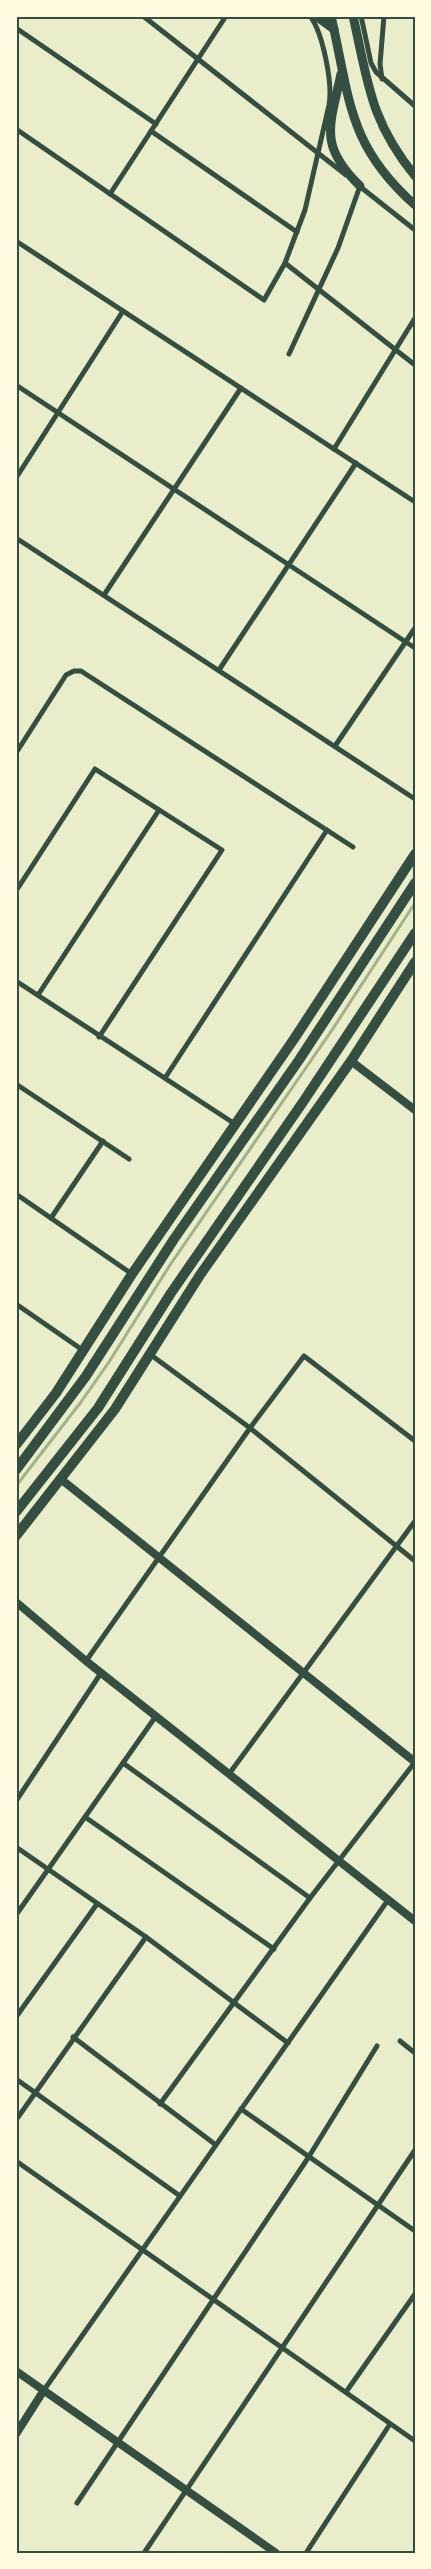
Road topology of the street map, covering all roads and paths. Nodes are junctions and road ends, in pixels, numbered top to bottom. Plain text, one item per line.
1 (143, 16) edge
2 (226, 16) edge
3 (310, 16) edge
4 (316, 16) edge
5 (331, 16) edge
6 (353, 16) edge
7 (361, 16) edge
8 (384, 16) edge
9 (16, 28) edge
10 (334, 30) junction
11 (198, 60) junction
12 (342, 69) junction
13 (382, 79) junction
14 (415, 106) edge
15 (156, 124) junction
16 (16, 129) edge
17 (151, 131) junction
18 (320, 155) junction
19 (415, 176) edge
20 (360, 186) junction
21 (110, 194) junction
22 (415, 205) edge
23 (415, 230) edge
24 (297, 232) junction
25 (16, 242) edge
26 (285, 263) junction
27 (320, 290) junction
28 (123, 311) junction
29 (415, 318) edge
30 (395, 349) junction
31 (288, 354) dead end
32 (415, 364) edge
33 (16, 384) edge
34 (241, 388) junction
35 (58, 412) junction
36 (334, 449) junction
37 (356, 463) junction
38 (16, 478) edge
39 (174, 489) junction
40 (415, 502) edge
41 (16, 538) edge
42 (288, 565) junction
43 (104, 595) junction
44 (415, 628) edge
45 (405, 642) junction
46 (415, 648) edge
47 (219, 670) junction
48 (18, 746) edge
49 (335, 746) junction
50 (16, 753) edge
51 (415, 799) edge
52 (159, 810) junction
53 (328, 830) junction
54 (354, 847) dead end
55 (415, 854) edge
56 (415, 883) edge
57 (16, 891) edge
58 (415, 932) edge
59 (347, 958) junction
60 (415, 962) edge
61 (16, 981) edge
62 (348, 987) junction
63 (38, 995) junction
64 (99, 1037) junction
65 (351, 1061) junction
66 (165, 1078) junction
67 (16, 1084) edge
68 (415, 1110) edge
69 (235, 1124) junction
70 (103, 1141) junction
71 (129, 1160) dead end
72 (266, 1183) junction
73 (16, 1194) edge
74 (238, 1194) junction
75 (204, 1197) junction
76 (176, 1209) junction
77 (51, 1218) junction
78 (204, 1244) junction
79 (132, 1274) junction
80 (200, 1275) junction
81 (17, 1305) edge
82 (84, 1351) junction
83 (151, 1355) junction
84 (250, 1428) junction
85 (415, 1441) edge
86 (16, 1445) edge
87 (16, 1470) edge
88 (62, 1480) junction
89 (16, 1512) edge
90 (415, 1521) edge
91 (16, 1536) edge
92 (396, 1546) junction
93 (159, 1558) junction
94 (415, 1561) edge
95 (16, 1602) edge
96 (86, 1661) junction
97 (101, 1673) junction
98 (304, 1673) junction
99 (156, 1716) junction
100 (415, 1762) edge
101 (124, 1763) junction
102 (229, 1774) junction
103 (16, 1801) edge
104 (84, 1817) junction
105 (16, 1847) edge
106 (340, 1862) junction
107 (50, 1868) junction
108 (310, 1898) junction
109 (388, 1900) junction
110 (97, 1904) junction
111 (16, 1915) edge
112 (415, 1921) edge
113 (146, 1937) junction
114 (274, 1949) junction
115 (235, 2002) junction
116 (16, 2017) edge
117 (73, 2037) junction
118 (400, 2041) dead end
119 (288, 2043) junction
120 (376, 2046) dead end
121 (415, 2053) edge
122 (16, 2079) edge
123 (36, 2093) junction
124 (160, 2104) junction
125 (241, 2109) junction
126 (16, 2120) edge
127 (216, 2145) junction
128 (415, 2150) edge
129 (308, 2158) junction
130 (16, 2160) edge
131 (180, 2196) junction
132 (377, 2205) junction
133 (415, 2231) edge
134 (142, 2250) junction
135 (415, 2294) edge
136 (214, 2300) junction
137 (281, 2346) junction
138 (16, 2371) edge
139 (44, 2390) junction
140 (346, 2392) junction
141 (390, 2424) junction
142 (16, 2434) edge
143 (414, 2438) edge
144 (118, 2442) junction
145 (185, 2489) junction
146 (77, 2503) dead end
147 (144, 2553) edge
148 (276, 2553) edge
149 (306, 2553) edge

1 - 11 street
2 - 11 street
3 - 18 street
4 - 10 main road
5 - 10 main road
6 - 19 main road
7 - 13 street
8 - 13 street
9 - 15 street
10 - 12 main road
11 - 15 street
11 - 18 street
12 - 20 main road
12 - 22 main road
13 - 14 street
15 - 17 street
16 - 21 street
17 - 21 street
17 - 24 street
18 - 20 street
18 - 24 street
20 - 23 street
20 - 27 street
21 - 26 street
24 - 26 street
25 - 28 street
26 - 27 street
27 - 30 street
27 - 31 street
28 - 34 street
28 - 35 street
29 - 30 street
30 - 32 street
30 - 36 street
33 - 35 street
34 - 36 street
34 - 39 street
35 - 38 street
35 - 39 street
36 - 37 street
37 - 40 street
37 - 42 street
39 - 42 street
39 - 43 street
41 - 43 street
42 - 45 street
42 - 47 street
43 - 47 street
44 - 45 street
45 - 46 street
45 - 49 street
47 - 49 street
48 - 50 street
48 - 53 street
49 - 51 street
52 - 57 street
52 - 63 street
52 - 64 street
53 - 54 street
53 - 66 street
55 - 59 highway
56 - 62 highway
58 - 74 highway
59 - 62 highway
59 - 69 highway
60 - 65 highway
61 - 63 street
62 - 75 highway
63 - 64 street
64 - 66 street
65 - 68 street
65 - 72 highway
66 - 69 street
67 - 70 street
69 - 76 highway
70 - 71 street
70 - 77 street
72 - 74 highway
72 - 80 highway
73 - 77 street
74 - 78 highway
75 - 76 highway
75 - 87 highway
76 - 79 highway
77 - 79 street
78 - 80 highway
78 - 89 highway
79 - 82 highway
80 - 83 highway
81 - 82 street
82 - 86 highway
83 - 84 street
83 - 88 highway
84 - 85 street
84 - 92 street
84 - 93 street
88 - 91 highway
88 - 93 street
90 - 92 street
92 - 94 street
92 - 98 street
93 - 96 street
93 - 98 street
95 - 96 street
96 - 97 street
97 - 99 street
97 - 103 street
98 - 100 street
98 - 102 street
99 - 101 street
99 - 102 street
100 - 106 street
101 - 104 street
101 - 108 street
102 - 106 street
104 - 107 street
104 - 114 street
105 - 107 street
106 - 108 street
106 - 109 street
107 - 110 street
107 - 111 street
108 - 114 street
109 - 112 street
109 - 119 street
110 - 113 street
110 - 116 street
113 - 115 street
113 - 117 street
114 - 115 street
115 - 119 street
115 - 124 street
117 - 123 street
117 - 124 street
118 - 121 street
119 - 125 street
120 - 129 street
122 - 123 street
123 - 126 street
123 - 131 street
124 - 127 street
125 - 127 street
125 - 129 street
127 - 131 street
128 - 132 street
129 - 132 street
129 - 136 street
130 - 134 street
131 - 134 street
132 - 133 street
132 - 137 street
134 - 136 street
134 - 139 street
135 - 140 street
136 - 137 street
136 - 144 street
137 - 140 street
137 - 145 street
138 - 139 street
139 - 142 street
139 - 144 street
140 - 141 street
141 - 143 street
141 - 149 street
144 - 145 street
144 - 146 street
145 - 147 street
145 - 148 street

